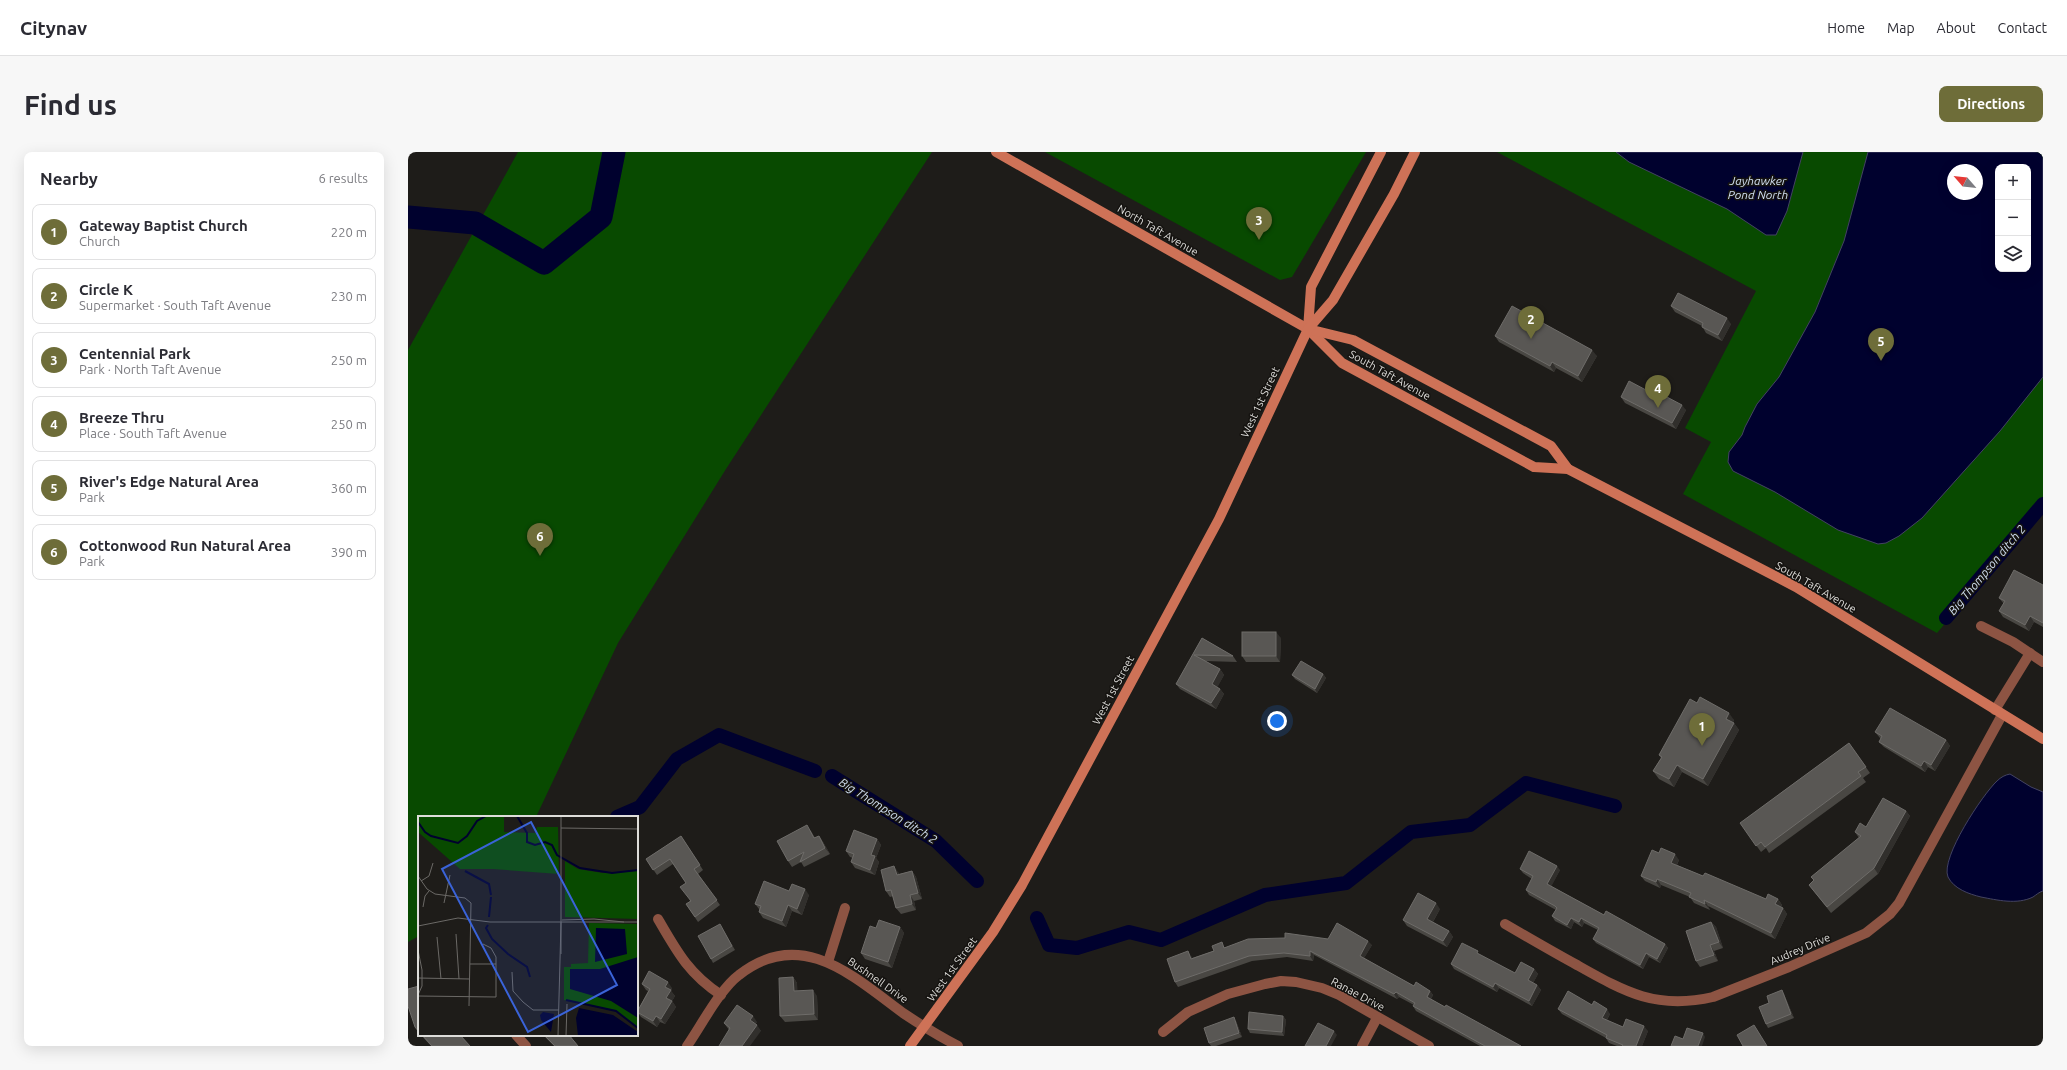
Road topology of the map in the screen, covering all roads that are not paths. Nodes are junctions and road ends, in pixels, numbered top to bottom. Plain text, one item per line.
1 (996, 152) edge
2 (1381, 152) edge
3 (1415, 152) edge
4 (1308, 329) junction
5 (1568, 469) junction
6 (1981, 626) dead end
7 (2030, 654) junction
8 (2043, 662) edge
9 (1999, 712) junction
10 (2043, 739) edge
11 (845, 908) dead end
12 (658, 919) dead end
13 (1505, 924) dead end
14 (828, 962) junction
15 (721, 995) junction
16 (1377, 1018) junction
17 (924, 1027) junction
18 (1162, 1032) dead end
19 (517, 1036) edge
20 (526, 1046) edge
21 (687, 1046) edge
22 (910, 1046) edge
23 (958, 1046) edge
24 (1362, 1046) edge
25 (1429, 1046) edge

1 - 4 main road, North Taft Avenue
2 - 4 main road, West 1st Street
3 - 4 main road, West 1st Street
4 - 5 main road, South Taft Avenue
4 - 5 main road, South Taft Avenue
4 - 17 main road, West 1st Street
5 - 9 main road, South Taft Avenue
6 - 7 street
7 - 8 street
7 - 9 street, Audrey Drive
9 - 10 main road, South Taft Avenue
9 - 13 street, Audrey Drive
11 - 14 street
12 - 15 street
14 - 15 street, Bushnell Drive
14 - 17 street, Bushnell Drive
15 - 21 street, Bushnell Drive
16 - 18 street, Ranae Drive
16 - 24 street
16 - 25 street, Ranae Drive
17 - 22 main road, West 1st Street
17 - 23 street, Bushnell Drive
19 - 20 street

